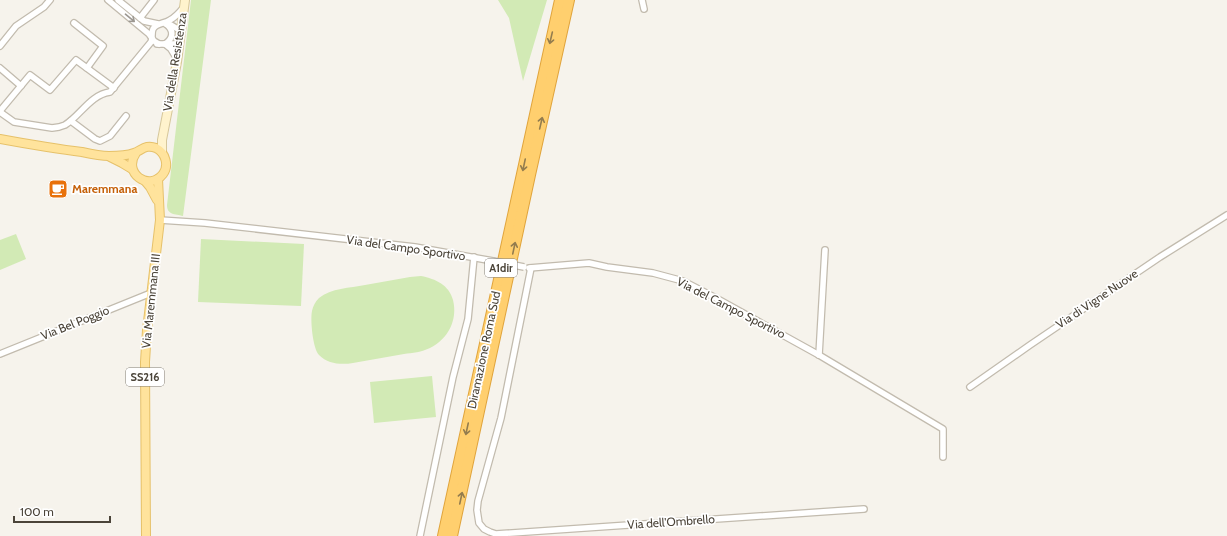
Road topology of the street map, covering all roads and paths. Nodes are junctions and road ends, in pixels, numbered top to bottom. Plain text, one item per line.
1 (50, 0) edge
2 (108, 0) edge
3 (118, 0) edge
4 (154, 0) edge
5 (560, 0) edge
6 (569, 0) edge
7 (642, 0) edge
8 (185, 3) edge
9 (644, 9) dead end
10 (140, 18) junction
11 (74, 23) dead end
12 (162, 24) junction
13 (181, 31) junction
14 (152, 37) junction
15 (180, 42) junction
16 (162, 44) junction
17 (0, 46) edge
18 (146, 49) junction
19 (177, 62) junction
20 (0, 68) edge
21 (87, 68) junction
22 (21, 86) junction
23 (114, 88) junction
24 (0, 112) edge
25 (126, 116) dead end
26 (71, 121) junction
27 (165, 124) junction
28 (0, 139) edge
29 (149, 147) junction
30 (136, 152) junction
31 (162, 152) junction
32 (108, 156) junction
33 (132, 169) junction
34 (158, 178) junction
35 (145, 181) junction
36 (160, 210) junction
37 (1227, 215) edge
38 (160, 220) junction
39 (826, 250) dead end
40 (474, 257) junction
41 (528, 267) junction
42 (151, 293) junction
43 (0, 354) edge
44 (820, 355) junction
45 (970, 387) dead end
46 (942, 457) dead end
47 (864, 509) dead end
48 (146, 536) edge
49 (420, 536) edge
50 (443, 536) edge
51 (452, 536) edge

1 - 17 street
2 -> 14 street
3 - 10 street
4 - 10 street
5 -> 50 highway, Diramazione Roma Sud / A1dir
51 -> 6 highway, Diramazione Roma Sud / A1dir
7 - 9 street
8 - 12 street
8 - 13 street, Via della Resistenza
10 - 12 street
11 - 21 street
12 - 13 street
12 - 14 street
12 - 16 street
13 - 15 street, Via della Resistenza
14 - 16 street
14 - 18 street
15 - 16 street
15 - 19 street, Via della Resistenza
16 - 18 street
16 - 19 street
18 - 23 street
19 - 27 street, Via della Resistenza
20 - 22 street
21 - 22 street
21 - 23 street
22 - 24 street
23 - 26 street
24 - 26 street
25 - 26 street
27 - 29 street, Via della Resistenza
27 - 31 street, Via della Resistenza
28 - 32 main road, Via Maremmana III / SS216
29 - 30 main road, Via Maremmana III / SS216
29 - 31 main road
30 - 32 main road, Via Maremmana III / SS216
30 - 33 main road
31 - 34 main road, Via Maremmana III / SS216
32 - 33 main road, Via Maremmana III / SS216
33 - 35 main road, Via Maremmana III / SS216
34 - 35 main road
34 - 36 main road, Via Maremmana III / SS216
35 - 36 main road, Via Maremmana III / SS216
36 - 38 main road, Via Maremmana III / SS216
37 - 45 street, Via di Vigne Nuove
38 - 40 street, Via del Campo Sportivo
38 - 42 main road, Via Maremmana III / SS216
39 - 44 street
40 - 41 street, Via del Campo Sportivo, bridge
40 - 49 street
41 - 44 street, Via del Campo Sportivo
41 - 47 street, Via dell'Ombrello
42 - 43 street, Via Bel Poggio
42 - 48 main road, Via Maremmana III / SS216
44 - 46 street, Via del Campo Sportivo

